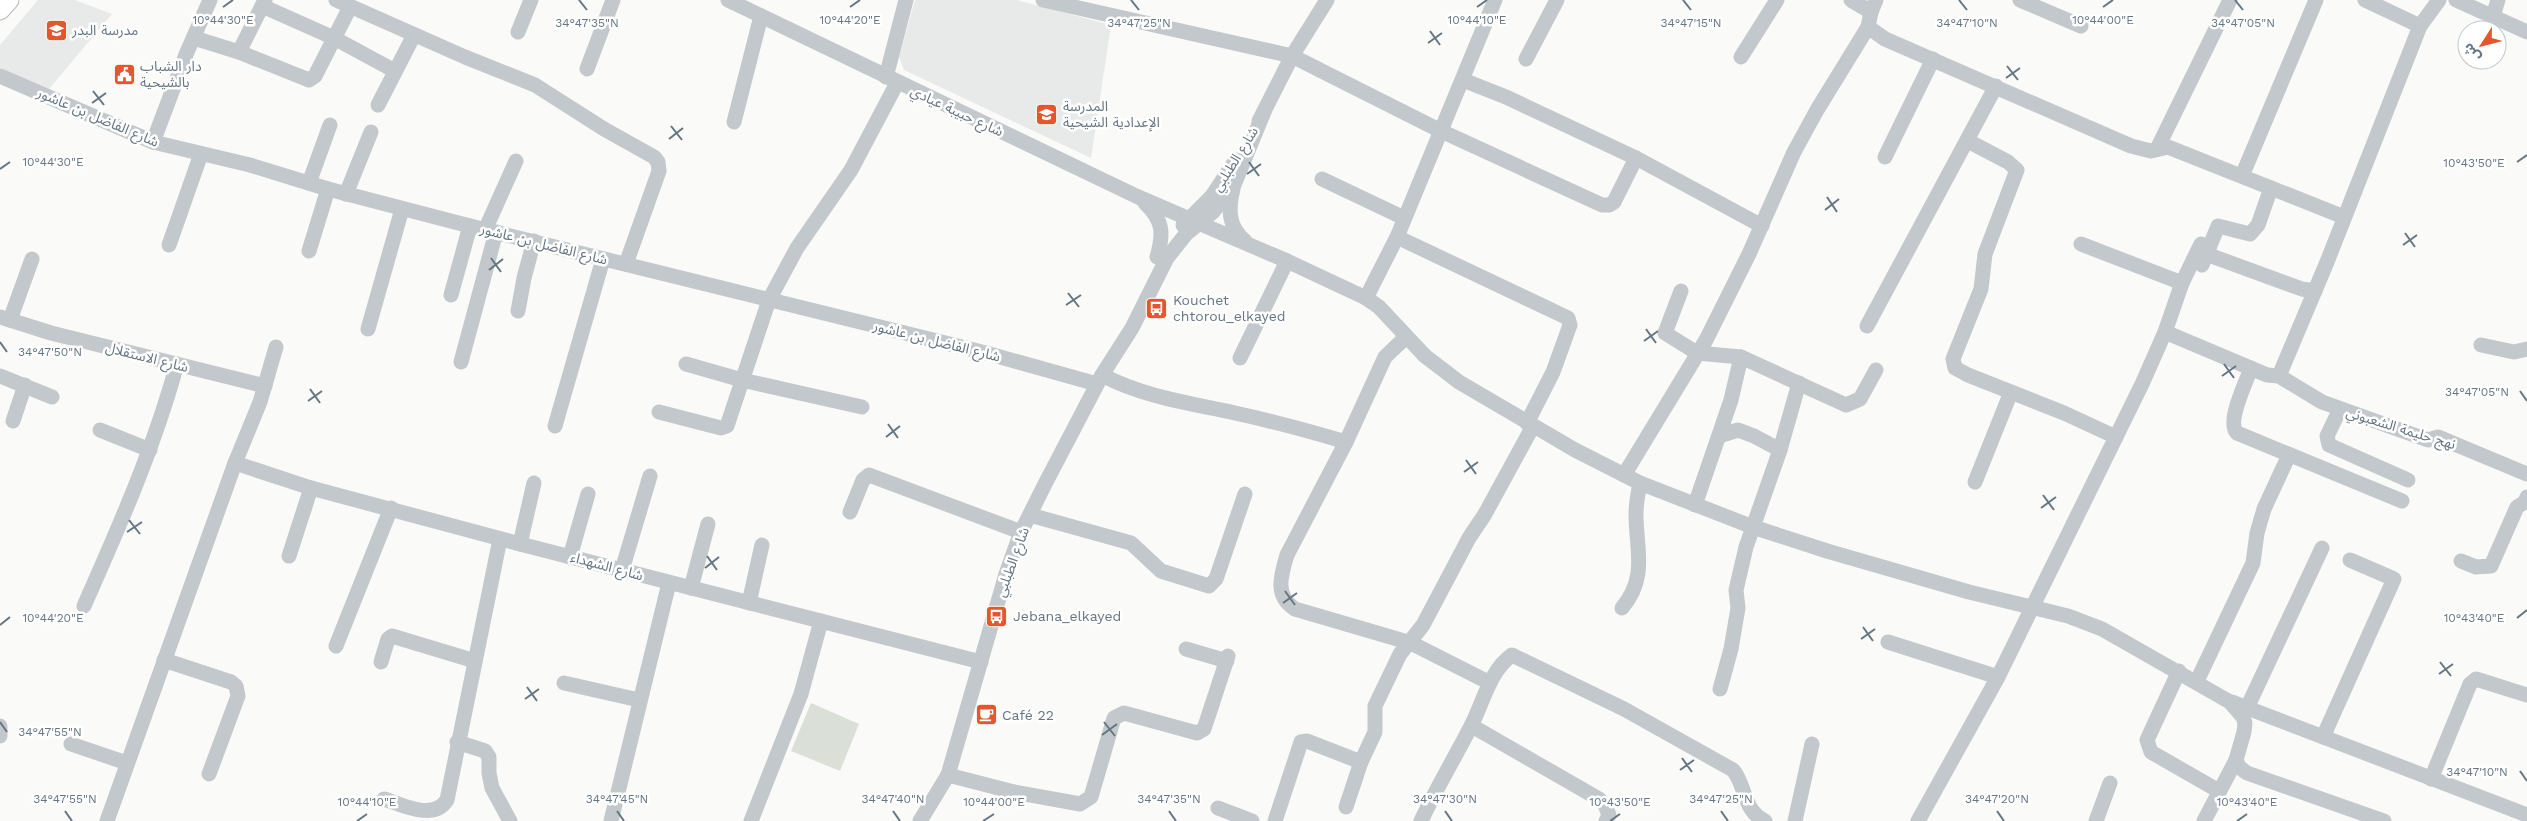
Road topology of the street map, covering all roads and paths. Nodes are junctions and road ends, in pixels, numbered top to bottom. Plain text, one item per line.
1 (9, 0) edge
2 (210, 0) edge
3 (336, 0) edge
4 (531, 0) edge
5 (613, 0) edge
6 (728, 0) edge
7 (906, 0) edge
8 (1327, 0) edge
9 (1495, 0) edge
10 (1556, 0) edge
11 (1777, 0) edge
12 (1851, 0) edge
13 (2020, 0) edge
14 (2230, 0) edge
15 (2316, 0) edge
16 (2367, 0) edge
17 (2440, 0) edge
18 (2456, 0) edge
19 (2498, 0) edge
20 (1049, 1) edge
21 (264, 3) edge
22 (1873, 6) edge
23 (350, 7) junction
24 (0, 10) edge
25 (761, 16) junction
26 (2493, 16) junction
27 (2080, 26) dead end
28 (2420, 26) junction
29 (1868, 28) junction
30 (518, 32) dead end
31 (2527, 32) edge
32 (414, 35) junction
33 (194, 38) junction
34 (334, 38) junction
35 (239, 52) junction
36 (1292, 56) junction
37 (1741, 57) dead end
38 (1526, 59) dead end
39 (1933, 59) junction
40 (587, 69) dead end
41 (395, 71) junction
42 (0, 76) edge
43 (892, 80) junction
44 (1463, 80) junction
45 (1996, 86) junction
46 (378, 105) dead end
47 (1264, 112) junction
48 (734, 122) dead end
49 (330, 125) dead end
50 (1441, 131) junction
51 (371, 132) dead end
52 (1968, 141) junction
53 (153, 142) junction
54 (2157, 149) junction
55 (200, 154) junction
56 (1885, 157) dead end
57 (1636, 158) junction
58 (516, 161) dead end
59 (2242, 176) junction
60 (1322, 179) dead end
61 (309, 183) junction
62 (1234, 184) junction
63 (2271, 188) junction
64 (328, 189) junction
65 (346, 194) junction
66 (1136, 196) junction
67 (402, 209) junction
68 (1404, 218) junction
69 (2344, 218) junction
70 (1194, 221) junction
71 (1762, 226) junction
72 (484, 229) junction
73 (1397, 237) junction
74 (534, 241) junction
75 (2081, 244) dead end
76 (169, 245) dead end
77 (1252, 246) junction
78 (310, 252) dead end
79 (2204, 253) junction
80 (1157, 257) junction
81 (32, 259) dead end
82 (603, 259) junction
83 (1287, 260) junction
84 (626, 264) junction
85 (2182, 283) junction
86 (1681, 291) dead end
87 (2315, 291) junction
88 (451, 295) dead end
89 (1366, 298) junction
90 (770, 300) junction
91 (518, 311) dead end
92 (5, 318) edge
93 (1867, 326) dead end
94 (368, 329) dead end
95 (2164, 332) junction
96 (1406, 337) junction
97 (2481, 345) dead end
98 (276, 347) dead end
99 (2527, 350) edge
100 (1697, 354) junction
101 (1113, 356) junction
102 (1741, 357) junction
103 (1240, 358) dead end
104 (460, 362) dead end
105 (177, 364) junction
106 (686, 364) dead end
107 (2251, 368) junction
108 (1876, 370) dead end
109 (0, 376) edge
110 (2279, 376) junction
111 (742, 380) junction
112 (1100, 380) junction
113 (1799, 382) junction
114 (25, 385) junction
115 (265, 386) junction
116 (2011, 392) junction
117 (52, 397) dead end
118 (862, 407) dead end
119 (2340, 409) junction
120 (659, 412) dead end
121 (13, 421) dead end
122 (1530, 424) junction
123 (555, 426) dead end
124 (100, 430) dead end
125 (1719, 436) junction
126 (2116, 437) junction
127 (1346, 442) junction
128 (150, 450) junction
129 (1780, 450) junction
130 (2289, 455) junction
131 (235, 464) junction
132 (2527, 474) edge
133 (1624, 475) junction
134 (650, 476) dead end
135 (2408, 480) dead end
136 (534, 482) dead end
137 (1975, 482) dead end
138 (1640, 483) junction
139 (311, 488) junction
140 (588, 494) dead end
141 (1245, 494) dead end
142 (2527, 497) edge
143 (2402, 501) dead end
144 (1695, 505) junction
145 (391, 508) junction
146 (850, 512) dead end
147 (1030, 515) junction
148 (708, 524) dead end
149 (1753, 527) junction
150 (1022, 532) junction
151 (500, 539) junction
152 (520, 544) junction
153 (762, 545) dead end
154 (2322, 548) dead end
155 (289, 556) dead end
156 (570, 557) junction
157 (2350, 560) dead end
158 (2461, 561) dead end
159 (622, 570) junction
160 (670, 583) junction
161 (692, 588) junction
162 (749, 603) junction
163 (84, 606) dead end
164 (2032, 607) junction
165 (1622, 608) dead end
166 (821, 621) junction
167 (1888, 642) dead end
168 (1411, 643) junction
169 (336, 646) dead end
170 (1186, 648) dead end
171 (164, 660) junction
172 (475, 661) junction
173 (381, 662) dead end
174 (981, 662) junction
175 (2179, 671) junction
176 (1998, 677) junction
177 (2197, 682) junction
178 (564, 683) dead end
179 (1490, 683) junction
180 (1720, 689) dead end
181 (2527, 696) edge
182 (639, 700) junction
183 (2230, 702) junction
184 (2247, 708) junction
185 (0, 726) edge
186 (1472, 726) junction
187 (0, 736) edge
188 (2323, 737) junction
189 (457, 742) junction
190 (72, 744) dead end
191 (1812, 744) dead end
192 (2236, 760) junction
193 (1361, 762) junction
194 (127, 763) junction
195 (209, 774) dead end
196 (946, 778) junction
197 (2431, 778) junction
198 (2110, 783) dead end
199 (2219, 791) junction
200 (384, 798) dead end
201 (1346, 807) dead end
202 (1218, 808) dead end
203 (2527, 815) edge
204 (1760, 820) edge
205 (107, 821) edge
206 (510, 821) edge
207 (611, 821) edge
208 (751, 821) edge
209 (920, 821) edge
210 (928, 821) edge
211 (1252, 821) edge
212 (1275, 821) edge
213 (1421, 821) edge
214 (1606, 821) edge
215 (1795, 821) edge
216 (1918, 821) edge
217 (2096, 821) edge
218 (2204, 821) edge
219 (2383, 821) edge

1 - 24 main road
2 - 33 street
3 - 23 street
4 - 30 street
5 - 40 street
6 - 25 street, شارع حبيبة عيادي
7 - 43 street
8 - 36 street, شارع الطبلبي
9 - 44 street
10 - 38 street
11 - 37 street
12 - 22 street
13 - 27 street
14 - 54 street
15 - 59 street
16 - 28 street
17 - 28 street
18 - 26 street
19 - 26 street
20 - 36 street
21 - 34 street
21 - 35 street
22 - 29 street
23 - 32 street
23 - 34 street
25 - 43 street, شارع حبيبة عيادي
25 - 48 street
26 - 31 street
28 - 69 street
29 - 39 street
29 - 71 street
32 - 41 street
32 - 84 street
33 - 35 street
33 - 53 street
34 - 35 street
34 - 41 street
36 - 47 street, شارع الطبلبي
36 - 50 street
39 - 45 street
39 - 56 street
41 - 46 street
42 - 53 street, شارع الفاضل بن عاشور
43 - 66 street, شارع حبيبة عيادي
43 - 90 street
44 - 50 street
44 - 57 street
45 - 52 street
45 - 54 street
47 - 62 street, شارع الطبلبي
47 - 70 street, شارع الطبلبي
49 - 61 street
50 - 57 street
50 - 68 street
51 - 65 street
52 - 93 street
52 - 116 street
53 - 55 street, شارع الفاضل بن عاشور
54 - 59 street
55 - 61 street, شارع الفاضل بن عاشور
55 - 76 street
57 - 71 street
58 - 72 street
59 - 63 street
60 - 68 street
61 - 64 street, شارع الفاضل بن عاشور
62 - 70 street, شارع الطبلبي
62 - 77 street
63 - 69 street
63 - 79 street
64 - 65 street, شارع الفاضل بن عاشور
64 - 78 street
65 - 67 street, شارع الفاضل بن عاشور
66 - 70 street, شارع حبيبة عيادي
66 - 80 street
67 - 72 street, شارع الفاضل بن عاشور
67 - 94 street
68 - 73 street
69 - 87 street
70 - 77 street, شارع حبيبة عيادي
70 - 80 street, شارع الطبلبي
70 - 101 street, شارع الطبلبي
71 - 100 street
72 - 74 street, شارع الفاضل بن عاشور
72 - 88 street
72 - 104 street
73 - 89 street
73 - 122 street
74 - 82 street, شارع الفاضل بن عاشور
74 - 91 street
75 - 85 street
77 - 83 street, شارع حبيبة عيادي
79 - 85 street
79 - 87 street
80 - 101 street, شارع الطبلبي
81 - 92 street
82 - 84 street, شارع الفاضل بن عاشور
82 - 123 street
83 - 89 street, شارع حبيبة عيادي
83 - 103 street
84 - 90 street, شارع الفاضل بن عاشور
85 - 95 street
86 - 100 street
87 - 110 street
89 - 96 street, شارع حبيبة عيادي
90 - 111 street
90 - 112 street, شارع الفاضل بن عاشور
92 - 105 street, شارع الاستقلال
95 - 107 street, نهج حليمة الشعبوني
95 - 126 street
96 - 122 street, شارع حبيبة عيادي
96 - 127 street
97 - 99 street
98 - 115 street
100 - 102 street
100 - 133 street
101 - 112 street, شارع الطبلبي
102 - 113 street
102 - 125 street
105 - 115 street, شارع الاستقلال
105 - 128 street
106 - 111 street
107 - 110 street, نهج حليمة الشعبوني
107 - 130 street
108 - 113 street
109 - 114 street
110 - 119 street, نهج حليمة الشعبوني
111 - 118 street
111 - 120 street
112 - 127 street, شارع الفاضل بن عاشور
112 - 147 street, شارع الطبلبي
113 - 129 street
114 - 117 street
114 - 121 street
115 - 131 street
116 - 126 street
116 - 137 street
119 - 132 street, نهج حليمة الشعبوني
119 - 135 street
122 - 133 street, شارع حبيبة عيادي
122 - 168 street
124 - 128 street
125 - 129 street
125 - 144 street
126 - 164 street
127 - 168 street
128 - 163 street
129 - 149 street
130 - 143 street
130 - 177 street
131 - 139 street, شارع الشهداء
131 - 171 street
133 - 138 street, شارع حبيبة عيادي
134 - 159 street
136 - 152 street
138 - 144 street, شارع حبيبة عيادي
138 - 165 street
139 - 145 street, شارع الشهداء
139 - 155 street
140 - 156 street
141 - 147 street
142 - 158 street
144 - 149 street, شارع حبيبة عيادي
145 - 151 street, شارع الشهداء
145 - 169 street
146 - 150 street
147 - 150 street, شارع الطبلبي
148 - 161 street
149 - 164 street, شارع حبيبة عيادي
149 - 180 street
150 - 174 street, شارع الطبلبي
151 - 152 street, شارع الشهداء
151 - 172 street
152 - 156 street, شارع الشهداء
153 - 162 street
154 - 184 street
156 - 159 street, شارع الشهداء
157 - 188 street
159 - 160 street, شارع الشهداء
160 - 161 street, شارع الشهداء
160 - 182 street
161 - 162 street, شارع الشهداء
162 - 166 street, شارع الشهداء
164 - 175 street, شارع حبيبة عيادي
164 - 176 street
166 - 174 street, شارع الشهداء
166 - 208 street
167 - 176 street
168 - 179 street
168 - 193 street
170 - 196 street
171 - 194 street
171 - 195 street
172 - 173 street
172 - 189 street
174 - 196 street, شارع الطبلبي
175 - 177 street, شارع حبيبة عيادي
175 - 199 street
176 - 216 street
177 - 183 street, شارع حبيبة عيادي
178 - 182 street
179 - 186 street
179 - 204 street
181 - 197 street
182 - 207 street
183 - 184 street
183 - 192 street
184 - 188 street
185 - 187 street
186 - 213 street
186 - 214 street
188 - 197 street
189 - 200 street
189 - 206 street
190 - 194 street
191 - 215 street
192 - 199 street
192 - 219 street
193 - 201 street
193 - 212 street
194 - 205 street
196 - 209 street, شارع الطبلبي
196 - 210 street, شارع الطبلبي
197 - 203 street
198 - 217 street
199 - 218 street
202 - 211 street

